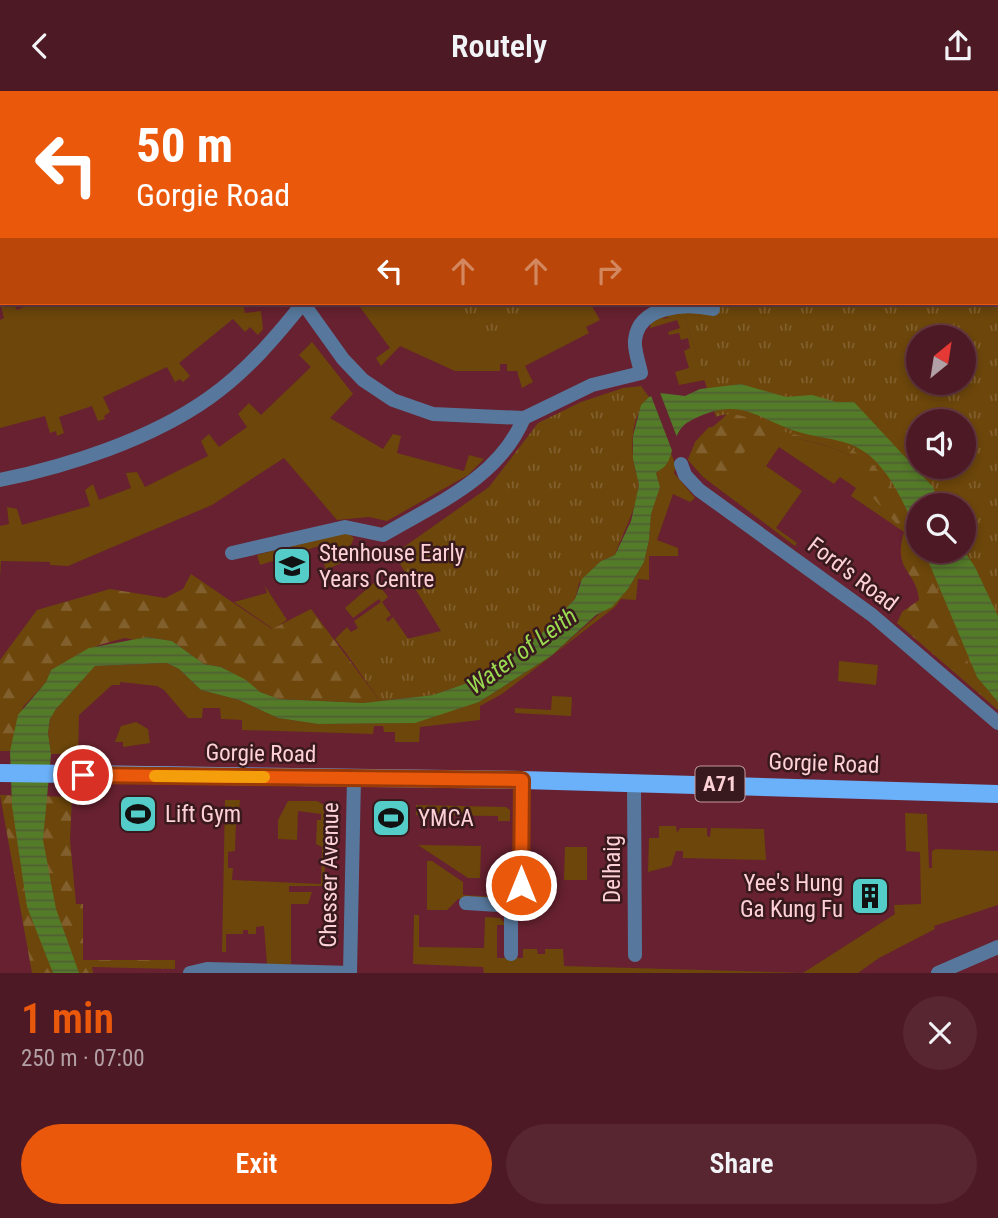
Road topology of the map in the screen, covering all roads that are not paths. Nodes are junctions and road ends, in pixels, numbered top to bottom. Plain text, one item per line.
1 (301, 305) edge
2 (304, 305) edge
3 (713, 309) dead end
4 (524, 418) junction
5 (681, 464) dead end
6 (0, 480) edge
7 (232, 553) dead end
8 (998, 723) edge
9 (0, 773) edge
10 (354, 778) junction
11 (522, 780) junction
12 (634, 783) junction
13 (998, 794) edge
14 (466, 903) dead end
15 (514, 906) junction
16 (998, 947) edge
17 (511, 954) dead end
18 (635, 955) dead end
19 (190, 973) edge
20 (350, 973) edge
21 (938, 973) edge

1 - 6 street
2 - 4 street
3 - 4 street
4 - 7 street
5 - 8 street, Ford's Road
9 - 10 main road, Gorgie Road / A71
10 - 11 main road, Gorgie Road / A71
10 - 20 street, Chesser Avenue
11 - 12 main road, Gorgie Road / A71
11 - 15 street
12 - 13 main road, Gorgie Road / A71
12 - 18 street, Delhaig
14 - 15 street
15 - 17 street
16 - 21 street
19 - 20 street

